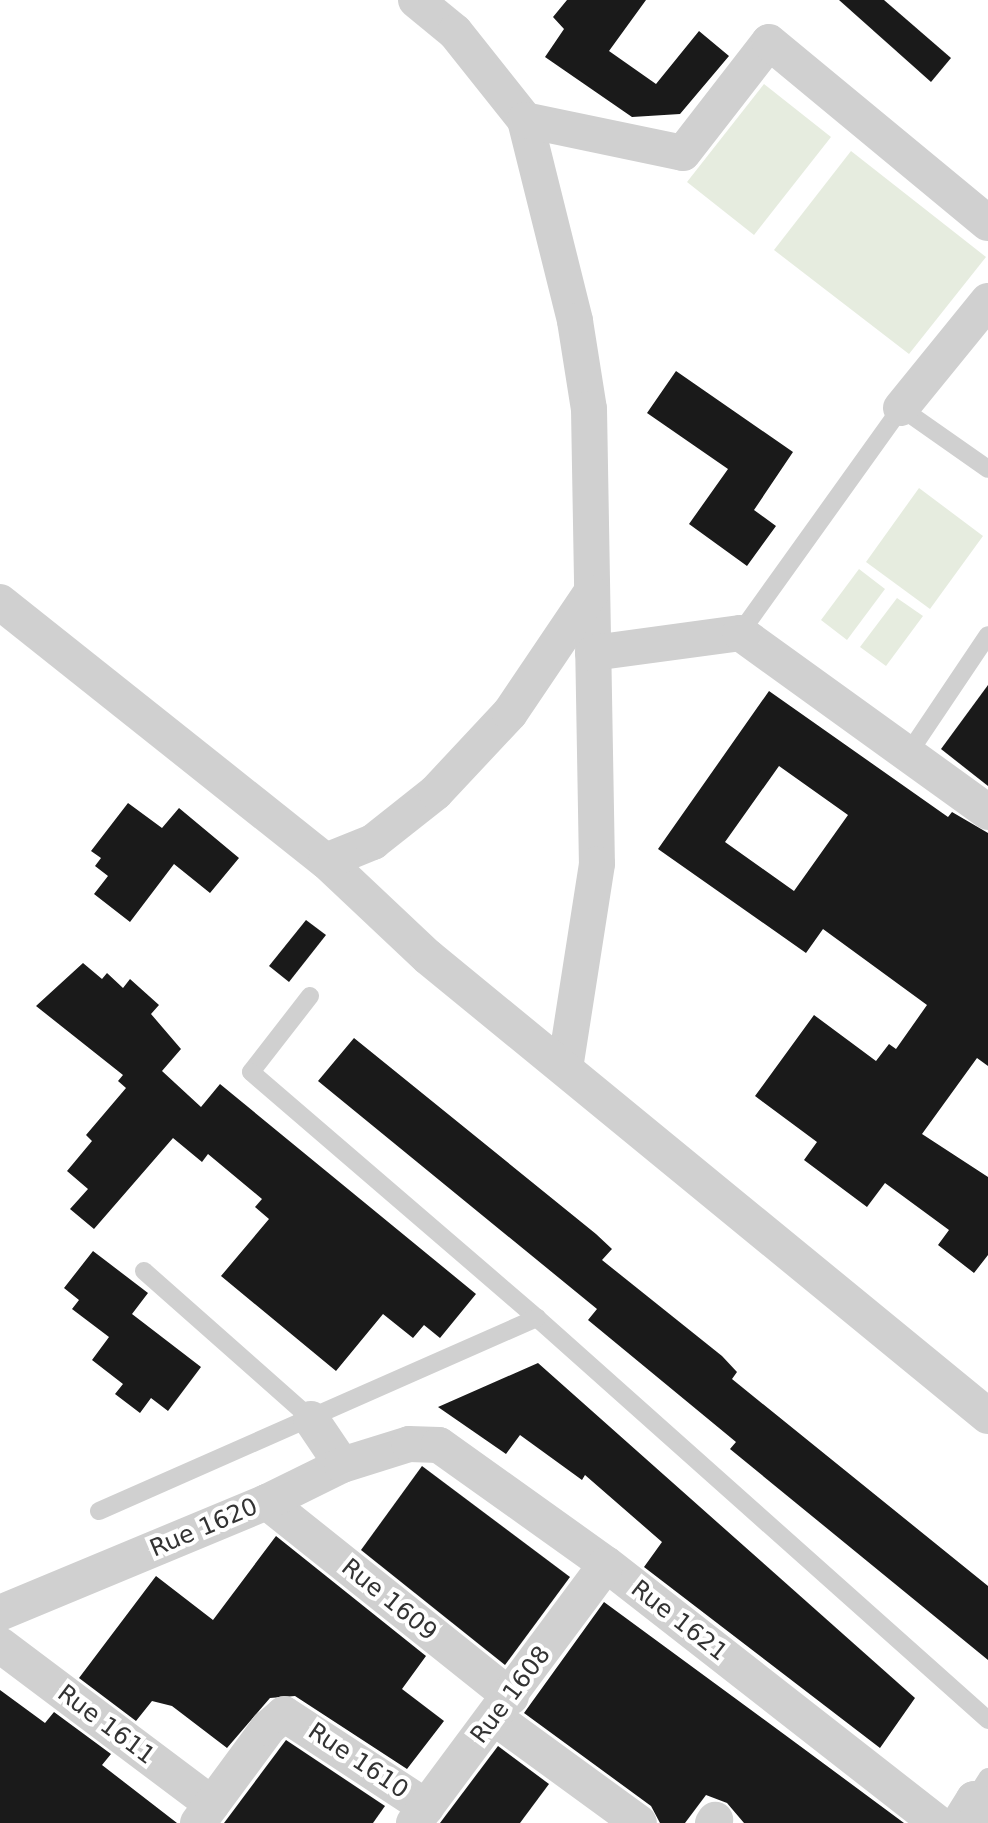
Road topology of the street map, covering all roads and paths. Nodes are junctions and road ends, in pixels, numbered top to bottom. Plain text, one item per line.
1 (416, 0) edge
2 (525, 120) junction
3 (988, 223) edge
4 (988, 301) edge
5 (901, 408) junction
6 (988, 469) edge
7 (591, 593) junction
8 (0, 602) edge
9 (740, 633) junction
10 (988, 635) edge
11 (593, 653) junction
12 (908, 754) junction
13 (988, 812) edge
14 (326, 861) junction
15 (310, 996) dead end
16 (565, 1069) junction
17 (144, 1271) dead end
18 (537, 1318) junction
19 (988, 1416) edge
20 (311, 1419) junction
21 (409, 1444) joint
22 (342, 1465) junction
23 (267, 1502) junction
24 (99, 1511) dead end
25 (606, 1564) junction
26 (0, 1613) edge
27 (0, 1645) edge
28 (503, 1707) junction
29 (988, 1720) edge
30 (205, 1814) edge
31 (420, 1815) edge
32 (639, 1823) edge
33 (938, 1823) edge

1 - 2 street
2 - 3 street
2 - 7 street
4 - 5 street
5 - 6 lane
5 - 9 lane
7 - 11 street
7 - 14 street
8 - 14 street
9 - 11 street
9 - 12 street
10 - 12 lane
11 - 16 street
12 - 13 street
14 - 16 street
15 - 18 lane
16 - 19 street
17 - 20 lane
18 - 20 lane
18 - 29 lane
20 - 22 street
20 - 24 lane
21 - 22 street, Rue 1620
21 - 25 street, Rue 1621
22 - 23 street, Rue 1620
23 - 26 street, Rue 1620
23 - 28 street, Rue 1609
25 - 28 street, Rue 1608
25 - 33 street, Rue 1621
27 - 30 street, Rue 1611
28 - 31 street, Rue 1608
28 - 32 street, Rue 1609
30 - 31 street, Rue 1610

